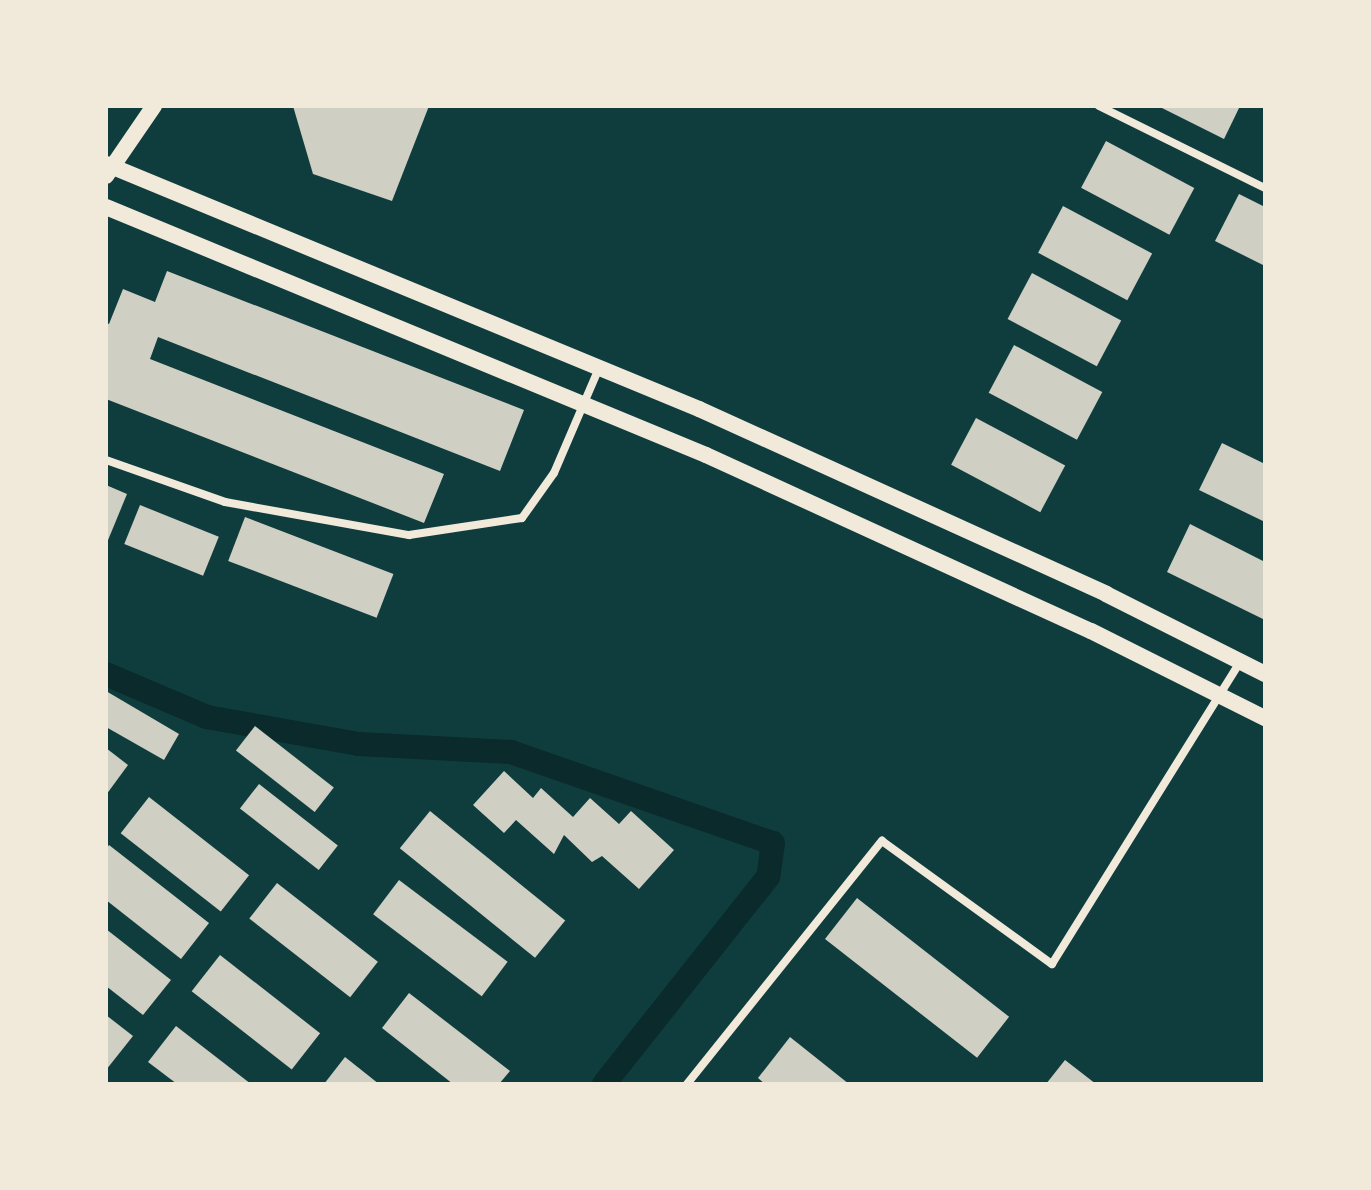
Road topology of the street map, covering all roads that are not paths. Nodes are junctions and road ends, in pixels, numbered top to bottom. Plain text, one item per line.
1 (154, 106) edge
2 (1099, 106) edge
3 (108, 169) edge
4 (1265, 188) edge
5 (106, 207) edge
6 (599, 368) junction
7 (584, 404) junction
8 (106, 460) edge
9 (1240, 662) junction
10 (1265, 674) edge
11 (1219, 695) junction
12 (1265, 718) edge
13 (687, 1084) edge

1 - 3 main road
2 - 4 street
3 - 6 main road
5 - 7 main road
6 - 7 street
6 - 9 main road
7 - 8 street
7 - 11 main road
9 - 10 main road
9 - 11 street
11 - 12 main road
11 - 13 street

